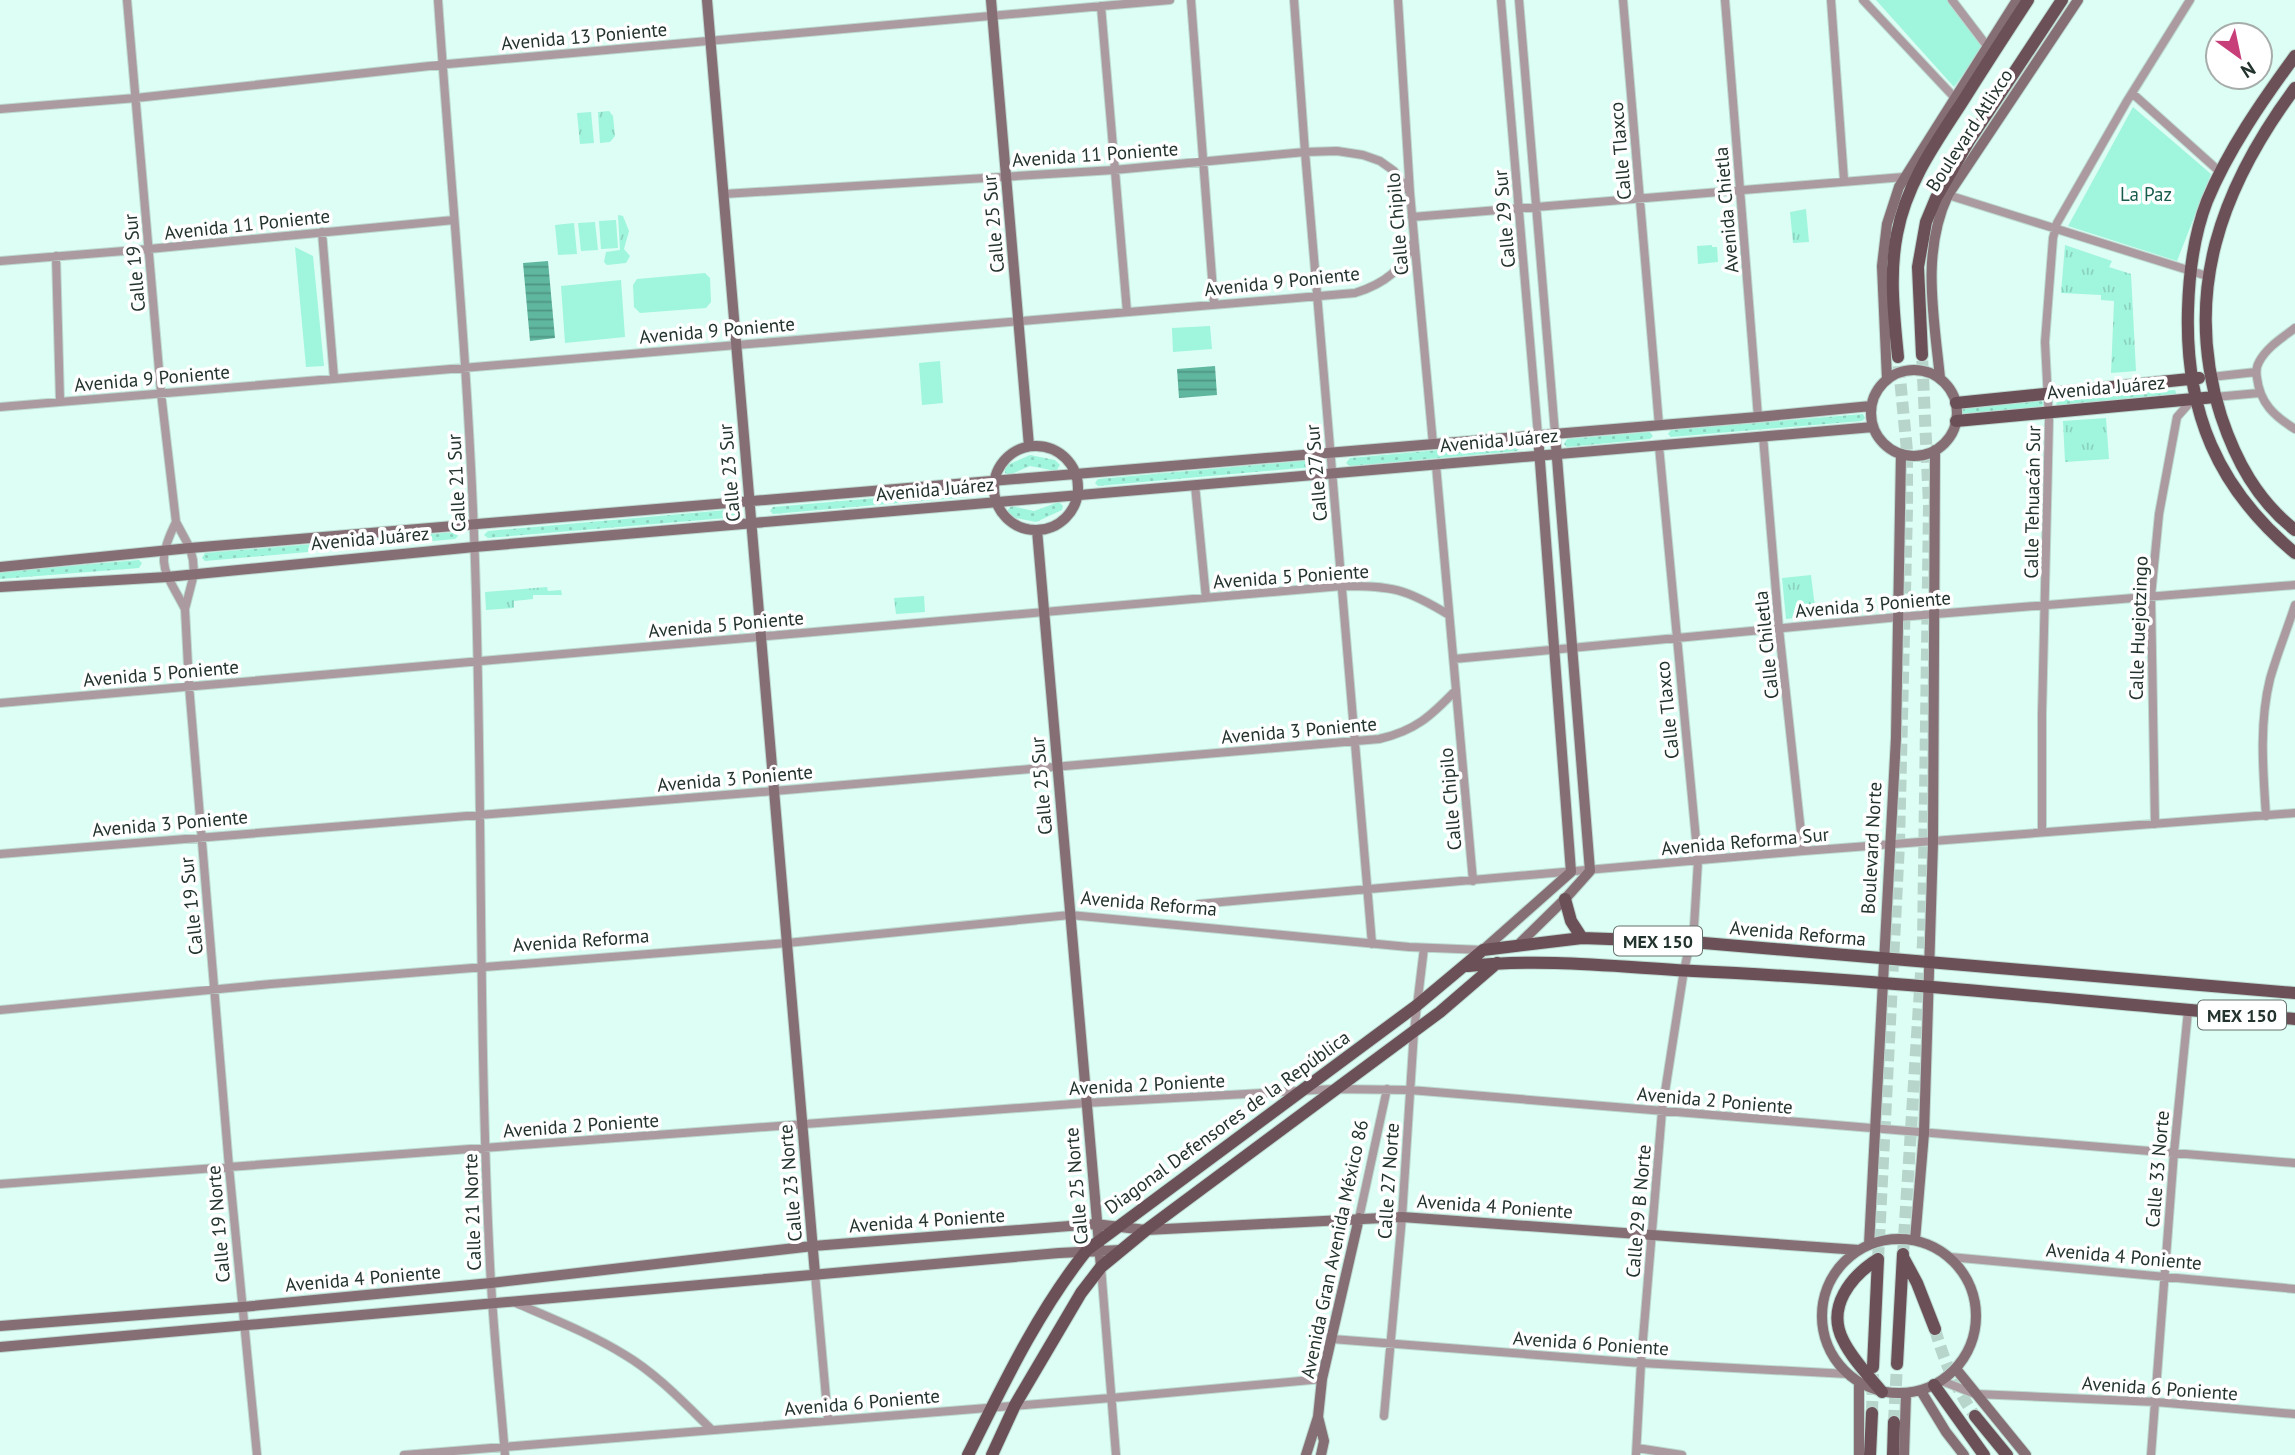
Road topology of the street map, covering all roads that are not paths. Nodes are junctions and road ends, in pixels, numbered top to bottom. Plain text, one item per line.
1 (127, 0) edge
2 (438, 0) edge
3 (707, 0) edge
4 (991, 0) edge
5 (1170, 0) edge
6 (1191, 0) edge
7 (1294, 0) edge
8 (1398, 0) edge
9 (1501, 0) edge
10 (1519, 0) edge
11 (1623, 0) edge
12 (1725, 0) edge
13 (1831, 0) edge
14 (1863, 0) edge
15 (1952, 0) edge
16 (2017, 0) edge
17 (2028, 0) edge
18 (2062, 0) edge
19 (2078, 0) edge
20 (2190, 0) edge
21 (1101, 6) junction
22 (992, 16) junction
23 (710, 41) junction
24 (1987, 46) junction
25 (2295, 56) edge
26 (442, 65) junction
27 (2295, 88) edge
28 (2132, 93) junction
29 (136, 97) junction
30 (1954, 97) junction
31 (0, 109) edge
32 (1304, 152) junction
33 (1204, 162) junction
34 (1114, 170) junction
35 (2220, 172) junction
36 (1006, 177) junction
37 (1903, 177) junction
38 (1844, 180) junction
39 (1740, 190) junction
40 (1410, 193) junction
41 (723, 194) junction
42 (1948, 195) junction
43 (1639, 198) junction
44 (1536, 207) junction
45 (1519, 208) junction
46 (1412, 217) junction
47 (454, 220) junction
48 (2055, 229) junction
49 (322, 232) junction
50 (1414, 241) junction
51 (149, 249) junction
52 (56, 256) junction
53 (0, 261) edge
54 (2189, 270) junction
55 (2207, 276) junction
56 (1317, 296) junction
57 (1214, 304) junction
58 (1126, 312) junction
59 (1019, 321) junction
60 (2295, 328) edge
61 (735, 345) junction
62 (1922, 355) tunnel mouth
63 (1898, 357) tunnel mouth
64 (465, 367) junction
65 (2256, 372) junction
66 (2211, 377) junction
67 (1940, 378) junction
68 (2191, 378) junction
69 (334, 379) junction
70 (1886, 379) junction
71 (161, 393) junction
72 (2047, 393) junction
73 (2259, 393) junction
74 (2215, 397) junction
75 (2194, 398) junction
76 (60, 401) junction
77 (1956, 403) junction
78 (1871, 406) junction
79 (0, 407) edge
80 (2048, 412) junction
81 (1758, 417) junction
82 (1956, 421) junction
83 (1658, 425) junction
84 (1872, 427) junction
85 (2295, 429) edge
86 (1555, 433) junction
87 (1538, 435) junction
88 (1763, 436) junction
89 (1433, 444) junction
90 (1030, 446) junction
91 (1659, 446) junction
92 (1936, 450) junction
93 (1330, 452) junction
94 (1901, 453) junction
95 (1556, 454) junction
96 (1540, 455) junction
97 (1436, 464) junction
98 (1076, 473) junction
99 (1332, 474) junction
100 (994, 480) junction
101 (1195, 485) junction
102 (1077, 496) junction
103 (749, 500) junction
104 (996, 503) junction
105 (176, 522) junction
106 (474, 524) junction
107 (751, 524) junction
108 (1037, 530) junction
109 (2295, 530) edge
110 (474, 547) junction
111 (190, 548) junction
112 (163, 552) junction
113 (2295, 553) edge
114 (0, 567) edge
115 (194, 574) junction
116 (167, 577) junction
117 (2295, 585) edge
118 (1342, 586) junction
119 (0, 587) edge
120 (2151, 596) junction
121 (1206, 598) junction
122 (2046, 605) junction
123 (2295, 606) edge
124 (186, 609) junction
125 (1044, 612) junction
126 (1935, 614) junction
127 (1448, 615) junction
128 (1899, 617) junction
129 (1779, 629) junction
130 (760, 637) junction
131 (1675, 638) junction
132 (1572, 647) junction
133 (1555, 648) junction
134 (1454, 659) junction
135 (477, 663) junction
136 (189, 685) junction
137 (1456, 691) junction
138 (0, 703) edge
139 (1354, 741) junction
140 (1058, 767) junction
141 (774, 791) junction
142 (2295, 813) edge
143 (481, 814) junction
144 (2266, 816) junction
145 (2155, 824) junction
146 (2042, 832) junction
147 (200, 836) junction
148 (1933, 842) junction
149 (1890, 846) junction
150 (1803, 851) junction
151 (0, 854) edge
152 (1698, 861) junction
153 (1590, 871) junction
154 (1571, 873) junction
155 (1473, 881) junction
156 (1367, 890) junction
157 (1566, 899) junction
158 (1199, 904) dead end
159 (1070, 915) junction
160 (1582, 938) junction
161 (1692, 942) junction
162 (787, 943) junction
163 (1371, 944) junction
164 (1518, 944) junction
165 (1424, 948) junction
166 (1483, 950) junction
167 (1885, 960) junction
168 (1497, 963) junction
169 (1930, 963) junction
170 (1468, 965) junction
171 (482, 966) junction
172 (1684, 970) junction
173 (1884, 982) junction
174 (1929, 985) junction
175 (216, 989) junction
176 (2272, 992) junction
177 (2295, 993) edge
178 (1416, 1006) junction
179 (0, 1010) edge
180 (2188, 1011) junction
181 (2270, 1017) junction
182 (2295, 1018) edge
183 (1414, 1031) junction
184 (1334, 1089) junction
185 (1387, 1089) junction
186 (1410, 1090) junction
187 (1302, 1091) junction
188 (1086, 1103) junction
189 (1662, 1111) junction
190 (802, 1124) junction
191 (1875, 1129) junction
192 (1924, 1133) junction
193 (485, 1148) junction
194 (2174, 1152) junction
195 (2295, 1163) edge
196 (229, 1167) junction
197 (0, 1184) edge
198 (1402, 1217) junction
199 (1359, 1218) junction
200 (1096, 1224) junction
201 (1118, 1226) junction
202 (1146, 1230) junction
203 (1652, 1234) junction
204 (1915, 1240) junction
205 (813, 1246) junction
206 (1094, 1247) junction
207 (1864, 1248) junction
208 (1121, 1250) junction
209 (1950, 1257) junction
210 (1101, 1267) junction
211 (815, 1274) junction
212 (2164, 1278) junction
213 (491, 1283) junction
214 (2295, 1289) edge
215 (513, 1301) junction
216 (492, 1303) junction
217 (242, 1307) junction
218 (0, 1326) edge
219 (244, 1326) junction
220 (1935, 1329) tunnel mouth
221 (1332, 1339) junction
222 (1391, 1344) junction
223 (0, 1348) edge
224 (1641, 1363) junction
225 (1897, 1364) tunnel mouth
226 (1873, 1367) tunnel mouth
227 (1956, 1369) junction
228 (1848, 1374) junction
229 (1322, 1378) junction
230 (1859, 1383) junction
231 (1938, 1383) junction
232 (1921, 1391) junction
233 (1882, 1392) junction
234 (1906, 1393) junction
235 (1975, 1394) junction
236 (1111, 1398) junction
237 (2156, 1402) junction
238 (1015, 1405) junction
239 (992, 1407) junction
240 (1872, 1413) tunnel mouth
241 (2295, 1414) edge
242 (1384, 1416) dead end
243 (1975, 1416) tunnel mouth
244 (1318, 1417) junction
245 (828, 1420) junction
246 (1894, 1422) tunnel mouth
247 (712, 1430) junction
248 (505, 1450) edge
249 (1636, 1452) edge
250 (257, 1455) edge
251 (404, 1455) edge
252 (968, 1455) edge
253 (992, 1455) edge
254 (1116, 1455) edge
255 (1307, 1455) edge
256 (1321, 1455) edge
257 (1682, 1455) edge
258 (1859, 1455) edge
259 (1870, 1455) edge
260 (1893, 1455) edge
261 (1904, 1455) edge
262 (1964, 1455) edge
263 (1984, 1455) edge
264 (2007, 1455) edge
265 (2026, 1455) edge
266 (2151, 1455) edge

1 - 29 street, Calle 19 Sur
2 - 26 street, Calle 21 Sur
3 - 23 main road, Calle 23 Sur
4 - 22 main road, Calle 25 Sur
5 - 21 street, Avenida 13 Poniente
6 - 33 street
7 - 32 street, Calle 27 Sur
8 - 40 street, Calle Chipilo
9 - 45 street, Calle 29 Sur
10 - 44 street, Calle 29 Sur
11 - 43 street, Calle Tlaxco
12 - 39 street, Avenida Chietla
13 - 38 street
14 - 30 street
15 - 24 street
16 - 24 main road, Boulevard Atlixco
17 - 63 main road, Boulevard Atlixco
18 - 62 main road, Boulevard Atlixco
19 - 42 main road, Boulevard Atlixco
20 - 28 street, Calle Tehuacán Sur
21 - 22 street, Avenida 13 Poniente
21 - 34 street
22 - 23 street, Avenida 13 Poniente
22 - 36 main road, Calle 25 Sur
23 - 26 street, Avenida 13 Poniente
23 - 41 main road, Calle 23 Sur
24 - 30 main road, Boulevard Atlixco
25 - 35 main road
26 - 29 street, Avenida 13 Poniente
26 - 47 street, Calle 21 Sur
27 - 55 main road
28 - 35 street
28 - 48 street, Calle Tehuacán Sur
29 - 31 street, Avenida 13 Poniente
29 - 51 street, Calle 19 Sur
30 - 37 main road, Boulevard Atlixco
32 - 33 street, Avenida 11 Poniente
32 - 40 street, Avenida 11 Poniente
32 - 56 street, Calle 27 Sur
33 - 34 street, Avenida 11 Poniente
33 - 57 street
34 - 36 street, Avenida 11 Poniente
34 - 58 street
35 - 54 main road
36 - 41 street, Avenida 11 Poniente
36 - 59 main road, Calle 25 Sur
37 - 38 street
37 - 70 main road, Boulevard Atlixco
38 - 39 street
39 - 43 street
39 - 81 street, Avenida Chietla
40 - 46 street, Calle Chipilo
41 - 61 main road, Calle 23 Sur
42 - 48 street
42 - 67 main road, Boulevard Atlixco
43 - 44 street
43 - 83 street, Calle Tlaxco
44 - 45 street
44 - 86 street, Calle 29 Sur
45 - 46 street
45 - 87 street, Calle 29 Sur
46 - 50 street, Calle Chipilo
47 - 49 street, Avenida 11 Poniente
47 - 64 street, Calle 21 Sur
48 - 54 street
48 - 72 street, Calle Tehuacán Sur
49 - 51 street, Avenida 11 Poniente
49 - 69 street
50 - 56 street, Avenida 9 Poniente
50 - 89 street, Calle Chipilo
51 - 52 street, Avenida 11 Poniente
51 - 71 street, Calle 19 Sur
52 - 53 street, Avenida 11 Poniente
52 - 76 street
54 - 55 street
54 - 68 main road
55 - 66 main road
56 - 57 street, Avenida 9 Poniente
56 - 93 street, Calle 27 Sur
57 - 58 street, Avenida 9 Poniente
58 - 59 street, Avenida 9 Poniente
59 - 61 street, Avenida 9 Poniente
59 - 90 main road, Calle 25 Sur
60 - 65 street
61 - 64 street, Avenida 9 Poniente
61 - 103 main road, Calle 23 Sur
64 - 69 street, Avenida 9 Poniente
64 - 106 street, Calle 21 Sur
65 - 66 street, Avenida Juárez
65 - 73 street
66 - 68 main road, Avenida Juárez
66 - 74 main road
67 - 70 main road
67 - 77 main road
68 - 72 main road, Avenida Juárez
68 - 75 main road
69 - 71 street, Avenida 9 Poniente
70 - 78 main road
71 - 76 street, Avenida 9 Poniente
71 - 105 street, Calle 19 Sur
72 - 77 main road, Avenida Juárez
72 - 80 street, Calle Tehuacán Sur
73 - 74 street, Avenida Juárez
73 - 85 street
74 - 75 main road, Avenida Juárez
74 - 109 main road
75 - 80 main road, Avenida Juárez
75 - 113 main road
75 - 120 street, Calle Huejotzingo
76 - 79 street, Avenida 9 Poniente
77 - 82 main road
78 - 81 main road, Avenida Juárez
78 - 84 main road
80 - 82 main road, Avenida Juárez
80 - 122 street, Calle Tehuacán Sur
81 - 83 main road, Avenida Juárez
82 - 92 main road
83 - 86 main road, Avenida Juárez
84 - 88 main road, Avenida Juárez
84 - 94 main road
86 - 87 main road, Avenida Juárez
86 - 95 main road
87 - 89 main road, Avenida Juárez
87 - 96 main road
88 - 91 main road, Avenida Juárez
88 - 129 street, Calle Chiletla
89 - 93 main road, Avenida Juárez
90 - 98 main road
90 - 100 main road
91 - 95 main road, Avenida Juárez
91 - 131 street, Calle Tlaxco
92 - 94 main road
92 - 126 main road
93 - 98 main road, Avenida Juárez
93 - 99 street, Calle 27 Sur
94 - 128 main road, Boulevard Norte
95 - 96 main road, Avenida Juárez
95 - 132 main road
96 - 97 main road, Avenida Juárez
96 - 133 main road
97 - 99 main road, Avenida Juárez
97 - 127 street, Calle Chipilo
98 - 100 main road, Avenida Juárez
98 - 102 main road
99 - 101 main road, Avenida Juárez
99 - 118 street, Calle 27 Sur
100 - 103 main road, Avenida Juárez
100 - 104 main road
101 - 102 main road, Avenida Juárez
101 - 121 street
102 - 104 main road, Avenida Juárez
102 - 108 main road
103 - 106 main road, Avenida Juárez
103 - 107 main road, Calle 23 Sur
104 - 107 main road, Avenida Juárez
104 - 108 main road
105 - 111 street, Calle 19 Sur
105 - 112 street
106 - 110 street, Calle 21 Sur
106 - 111 main road, Avenida Juárez
107 - 110 main road, Avenida Juárez
107 - 130 main road, Calle 23 Sur
108 - 125 main road, Calle 25 Sur
110 - 115 main road, Avenida Juárez
110 - 135 street, Calle 21 Sur
111 - 112 main road, Avenida Juárez
111 - 115 street, Calle 19 Sur
112 - 114 main road, Avenida Juárez
112 - 116 street, Calle 19 Sur
115 - 116 main road, Avenida Juárez
115 - 124 street, Calle 19 Sur
116 - 119 main road, Avenida Juárez
116 - 124 street, Calle 19 Sur
117 - 120 street, Avenida 3 Poniente
118 - 121 street, Avenida 5 Poniente
118 - 127 street, Avenida 5 Poniente
118 - 139 street, Calle 27 Sur
120 - 122 street, Avenida 3 Poniente
120 - 145 street, Calle Huejotzingo
121 - 125 street, Avenida 5 Poniente
122 - 126 street, Avenida 3 Poniente
122 - 146 street, Calle Tehuacán Sur
123 - 144 street
124 - 136 street, Calle 19 Sur
125 - 130 street, Avenida 5 Poniente
125 - 140 main road, Calle 25 Sur
126 - 128 street, Avenida 3 Poniente
126 - 148 main road
127 - 134 street, Calle Chipilo
128 - 129 street, Avenida 3 Poniente
128 - 149 main road, Boulevard Norte
129 - 131 street, Avenida 3 Poniente
129 - 150 street, Calle Chiletla
130 - 135 street, Avenida 5 Poniente
130 - 141 main road, Calle 23 Sur
131 - 132 street, Avenida 3 Poniente
131 - 152 street, Calle Tlaxco
132 - 133 street, Avenida 3 Poniente
132 - 153 main road
133 - 134 street, Avenida 3 Poniente
133 - 154 main road
134 - 137 street, Calle Chipilo
135 - 136 street, Avenida 5 Poniente
135 - 143 street, Calle 21 Sur
136 - 138 street, Avenida 5 Poniente
136 - 147 street, Calle 19 Sur
137 - 139 street, Avenida 3 Poniente
137 - 155 street, Calle Chipilo
139 - 140 street, Avenida 3 Poniente
139 - 156 street, Calle 27 Sur
140 - 141 street, Avenida 3 Poniente
140 - 159 main road, Calle 25 Sur
141 - 143 street, Avenida 3 Poniente
141 - 162 main road, Calle 23 Sur
142 - 144 street, Avenida Reforma Sur
143 - 147 street, Avenida 3 Poniente
143 - 171 street, Calle 21 Sur
144 - 145 street, Avenida Reforma Sur
145 - 146 street, Avenida Reforma Sur
146 - 148 street, Avenida Reforma Sur
147 - 151 street, Avenida 3 Poniente
147 - 175 street, Calle 19 Sur
148 - 149 street, Avenida Reforma Sur
148 - 169 main road
149 - 150 street, Avenida Reforma Sur
149 - 167 main road, Boulevard Norte
150 - 152 street, Avenida Reforma Sur
152 - 153 street, Avenida Reforma Sur
152 - 161 street, Calle Tlaxco
153 - 154 street, Avenida Reforma Sur
153 - 157 main road, Diagonal Defensores de la República
154 - 155 street, Avenida Reforma Sur
154 - 166 main road, Diagonal Defensores de la República
155 - 156 street, Avenida Reforma Sur
156 - 158 street, Avenida Reforma Sur
156 - 163 street, Calle 27 Sur
157 - 160 main road
157 - 164 main road, Diagonal Defensores de la República
159 - 162 street, Avenida Reforma / MEX 150
159 - 163 street, Avenida Reforma / MEX 150
159 - 188 main road, Calle 25 Norte
160 - 161 main road, Avenida Reforma / MEX 150
160 - 164 main road, Avenida Reforma / MEX 150
161 - 167 main road, Avenida Reforma / MEX 150
161 - 172 street, Calle Tlaxco
162 - 171 street, Avenida Reforma / MEX 150
162 - 190 main road, Calle 23 Norte
163 - 165 street, Avenida Reforma / MEX 150
164 - 166 main road, Avenida Reforma / MEX 150
164 - 168 main road, Diagonal Defensores de la República
165 - 166 street, Avenida Reforma / MEX 150
165 - 178 street, Calle 27 Norte
166 - 170 main road, Diagonal Defensores de la República
167 - 169 main road, Avenida Reforma / MEX 150
167 - 173 main road, Boulevard Norte
168 - 170 main road, MEX 150
168 - 172 main road, MEX 150
168 - 183 main road, Diagonal Defensores de la República
169 - 174 main road
169 - 176 main road, Avenida Reforma / MEX 150
170 - 178 main road, Diagonal Defensores de la República
171 - 175 street, Avenida Reforma / MEX 150
171 - 193 street, Calle 21 Norte
172 - 173 main road, MEX 150
172 - 189 street, Calle 29 B Norte
173 - 174 main road, MEX 150
173 - 191 main road, Boulevard Norte
174 - 180 main road, MEX 150
174 - 192 main road
175 - 179 street, Avenida Reforma / MEX 150
175 - 196 street, Calle 19 Norte
176 - 177 main road, Avenida Reforma / MEX 150
176 - 181 main road
178 - 183 street, Calle 27 Norte
178 - 187 main road, Diagonal Defensores de la República
180 - 181 main road, MEX 150
180 - 194 street, Calle 33 Norte
181 - 182 main road, MEX 150
183 - 184 main road, Diagonal Defensores de la República
183 - 186 street, Calle 27 Norte
184 - 185 street, Avenida 2 Poniente
184 - 187 street, Avenida 2 Poniente
184 - 202 main road, Diagonal Defensores de la República
185 - 186 street, Avenida 2 Poniente
185 - 199 street, Avenida Gran Avenida México 86
186 - 189 street, Avenida 2 Poniente
186 - 198 street, Calle 27 Norte
187 - 188 street, Avenida 2 Poniente
187 - 201 main road, Diagonal Defensores de la República
188 - 190 street, Avenida 2 Poniente
188 - 200 main road, Calle 25 Norte
189 - 191 street, Avenida 2 Poniente
189 - 203 street, Calle 29 B Norte
190 - 193 street, Avenida 2 Poniente
190 - 205 main road, Calle 23 Norte
191 - 192 street, Avenida 2 Poniente
191 - 207 main road, Boulevard Norte
192 - 194 street, Avenida 2 Poniente
192 - 204 main road
193 - 196 street, Avenida 2 Poniente
193 - 213 street, Calle 21 Norte
194 - 195 street, Avenida 2 Poniente
194 - 212 street, Calle 33 Norte
196 - 197 street, Avenida 2 Poniente
196 - 217 street, Calle 19 Norte
198 - 199 main road, Avenida 4 Poniente
198 - 203 main road, Avenida 4 Poniente
198 - 222 street, Calle 27 Norte
199 - 202 main road, Avenida 4 Poniente
199 - 221 main road, Avenida Gran Avenida México 86
200 - 201 main road, Avenida 4 Poniente
200 - 205 main road, Avenida 4 Poniente
200 - 206 main road, Calle 25 Norte
201 - 202 main road, Avenida 4 Poniente
201 - 206 main road, Diagonal Defensores de la República
202 - 208 main road, Diagonal Defensores de la República
203 - 207 main road, Avenida 4 Poniente
203 - 224 street, Calle 29 B Norte
204 - 207 main road
204 - 209 main road
205 - 211 main road, Calle 23 Norte
205 - 213 main road, Avenida 4 Poniente
206 - 208 main road, Avenida 4 Poniente
206 - 210 main road, Calle 25 Norte
206 - 211 main road, Avenida 4 Poniente
206 - 239 main road, Diagonal Defensores de la República
207 - 228 main road
208 - 210 main road, Diagonal Defensores de la República
209 - 212 street, Avenida 4 Poniente
209 - 227 main road
210 - 236 street, Calle 25 Norte
210 - 238 main road, Diagonal Defensores de la República
211 - 215 main road, Avenida 4 Poniente
211 - 245 street, Calle 23 Norte
212 - 214 street, Avenida 4 Poniente
212 - 237 street, Calle 33 Norte
213 - 216 street, Calle 21 Norte
213 - 217 main road, Avenida 4 Poniente
215 - 216 main road, Avenida 4 Poniente
215 - 247 street
216 - 219 main road, Avenida 4 Poniente
216 - 248 street, Calle 21 Norte
217 - 218 main road, Avenida 4 Poniente
217 - 219 street, Calle 19 Norte
219 - 223 main road, Avenida 4 Poniente
219 - 250 street, Calle 19 Norte
220 - 225 main road
221 - 222 street, Avenida 6 Poniente
221 - 229 main road, Avenida Gran Avenida México 86
222 - 224 street, Avenida 6 Poniente
222 - 242 street, Calle 27 Norte
224 - 228 street, Avenida 6 Poniente
224 - 249 street, Calle 29 B Norte
226 - 233 main road
227 - 231 main road
227 - 235 main road
228 - 230 main road
229 - 236 street, Avenida 6 Poniente
229 - 244 main road, Avenida Gran Avenida México 86
230 - 233 main road
230 - 258 main road
231 - 232 main road
231 - 235 street, Avenida 6 Poniente
231 - 263 main road
232 - 234 main road
232 - 262 main road
233 - 234 main road
234 - 261 main road
235 - 237 street, Avenida 6 Poniente
235 - 265 main road
236 - 238 street, Avenida 6 Poniente
236 - 254 street, Calle 25 Norte
237 - 241 street, Avenida 6 Poniente
237 - 266 street, Calle 33 Norte
238 - 239 street, Avenida 6 Poniente
238 - 253 main road, Diagonal Defensores de la República
239 - 245 street, Avenida 6 Poniente
239 - 252 main road, Diagonal Defensores de la República
240 - 259 main road
243 - 264 main road
244 - 255 main road, Avenida Gran Avenida México 86
244 - 256 main road, Avenida Gran Avenida México 86
245 - 247 street, Avenida 6 Poniente
246 - 260 main road
247 - 248 street, Avenida 6 Poniente
248 - 251 street, Avenida 6 Poniente
249 - 257 street

